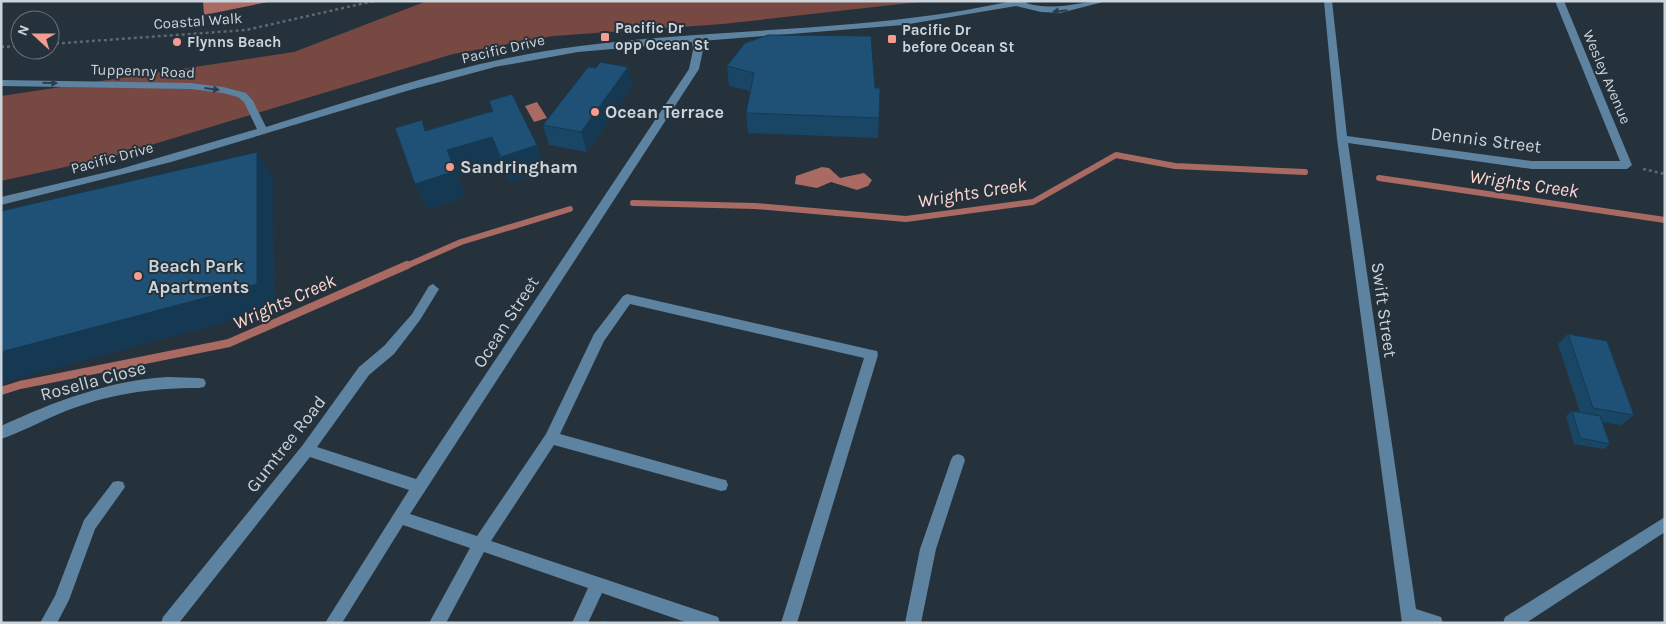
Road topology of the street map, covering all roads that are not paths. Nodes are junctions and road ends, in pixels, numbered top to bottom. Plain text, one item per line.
1 (1103, 1) edge
2 (1328, 1) edge
3 (1559, 1) edge
4 (1021, 2) edge
5 (696, 39) junction
6 (1, 83) edge
7 (263, 130) junction
8 (1342, 138) junction
9 (1627, 165) joint
10 (1, 201) edge
11 (433, 289) dead end
12 (199, 383) dead end
13 (1, 433) edge
14 (551, 438) junction
15 (307, 450) junction
16 (958, 460) dead end
17 (721, 485) dead end
18 (118, 487) dead end
19 (418, 487) junction
20 (400, 517) junction
21 (1665, 524) edge
22 (480, 544) junction
23 (598, 584) junction
24 (1410, 619) edge
25 (703, 621) edge
26 (48, 623) edge
27 (168, 623) edge
28 (333, 623) edge
29 (437, 623) edge
30 (580, 623) edge
31 (789, 623) edge
32 (913, 623) edge
33 (1435, 623) edge
34 (1512, 623) edge

1 -> 4 street
2 - 8 street, Swift Street
3 - 9 street, Wesley Avenue
4 - 5 street, Pacific Drive
5 - 7 street, Pacific Drive
5 - 19 street, Ocean Street
6 -> 7 street, Tuppenny Road
7 - 10 street, Pacific Drive
8 - 9 street, Dennis Street
8 - 24 street, Swift Street
11 - 15 street, Gumtree Road
12 - 13 street, Rosella Close
14 - 17 street
14 - 22 street
14 - 31 street
15 - 19 street
15 - 27 street, Gumtree Road
16 - 32 street
18 - 26 street
19 - 20 street, Ocean Street
20 - 22 street
20 - 28 street, Ocean Street
21 - 34 street
22 - 23 street
22 - 29 street
23 - 25 street
23 - 30 street
24 - 33 street

